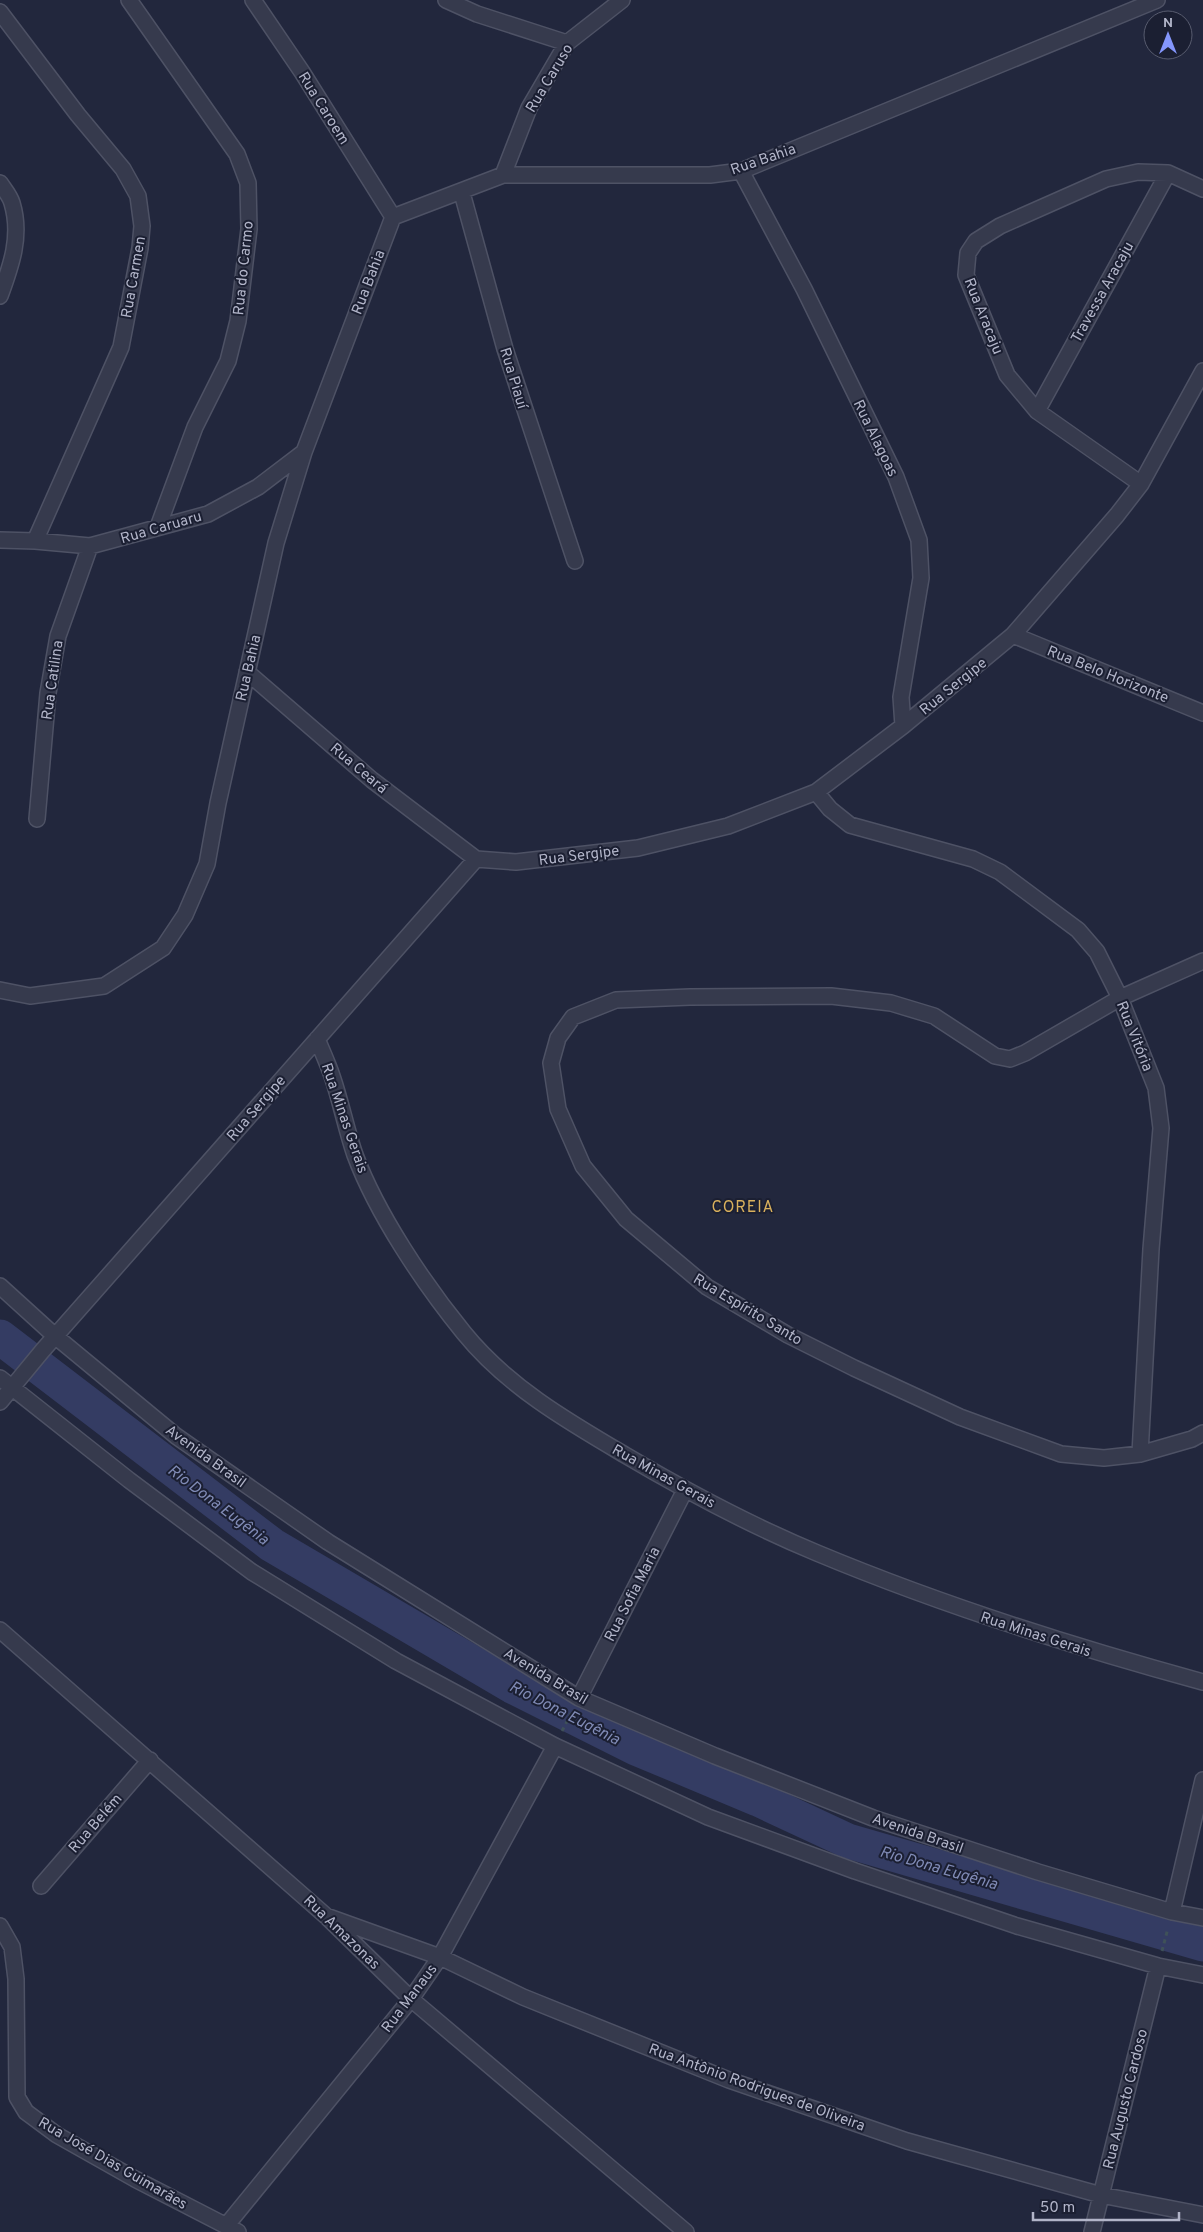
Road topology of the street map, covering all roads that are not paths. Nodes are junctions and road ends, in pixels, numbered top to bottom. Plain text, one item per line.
1 (129, 0) edge
2 (253, 0) edge
3 (446, 0) edge
4 (622, 0) edge
5 (1157, 0) edge
6 (0, 12) edge
7 (567, 43) junction
8 (741, 171) junction
9 (1168, 173) junction
10 (503, 176) junction
11 (0, 183) edge
12 (1203, 189) edge
13 (462, 193) junction
14 (393, 217) junction
15 (0, 296) edge
16 (1203, 371) edge
17 (1037, 411) junction
18 (304, 452) junction
19 (1141, 484) junction
20 (158, 527) junction
21 (0, 540) edge
22 (35, 541) junction
23 (90, 546) junction
24 (575, 561) dead end
25 (1013, 635) junction
26 (247, 672) junction
27 (1203, 713) edge
28 (903, 726) junction
29 (816, 792) junction
30 (37, 820) dead end
31 (476, 859) junction
32 (1203, 961) edge
33 (0, 990) edge
34 (1120, 998) junction
35 (317, 1038) junction
36 (0, 1286) edge
37 (55, 1336) junction
38 (0, 1378) edge
39 (15, 1384) junction
40 (0, 1402) edge
41 (1203, 1433) edge
42 (1140, 1454) junction
43 (685, 1490) junction
44 (0, 1630) edge
45 (1203, 1682) edge
46 (576, 1702) junction
47 (558, 1740) junction
48 (150, 1760) junction
49 (1203, 1780) edge
50 (41, 1886) dead end
51 (326, 1916) junction
52 (1171, 1917) junction
53 (1203, 1918) edge
54 (0, 1926) edge
55 (440, 1957) junction
56 (1159, 1960) junction
57 (1203, 1975) edge
58 (411, 1999) junction
59 (1100, 2195) junction
60 (1203, 2215) edge
61 (232, 2229) edge
62 (686, 2232) edge
63 (1092, 2232) edge

1 - 20 street, Rua do Carmo
2 - 14 street, Rua Caroem
3 - 7 street
4 - 7 street, Rua Caruso
5 - 8 street, Rua Bahia
6 - 22 street, Rua Carmen
7 - 10 street, Rua Caruso
8 - 10 street, Rua Bahia
8 - 28 street, Rua Alagoas
9 - 12 street, Rua Aracaju
9 - 17 street, Travessa Aracaju
9 - 17 street, Rua Aracaju
10 - 13 street, Rua Bahia
11 - 15 street
13 - 14 street, Rua Bahia
13 - 24 street, Rua Piauí
14 - 18 street, Rua Bahia
16 - 19 street, Rua Sergipe
17 - 19 street, Rua Aracaju
18 - 20 street, Rua Caruaru
18 - 26 street, Rua Bahia
19 - 25 street, Rua Sergipe
20 - 23 street, Rua Caruaru
21 - 22 street, Rua Caruaru
22 - 23 street, Rua Caruaru
23 - 30 street, Rua Catilina
25 - 27 street, Rua Belo Horizonte
25 - 28 street, Rua Sergipe
26 - 31 street, Rua Ceará
26 - 33 street, Rua Bahia
28 - 29 street, Rua Sergipe
29 - 31 street, Rua Sergipe
29 - 34 street, Rua Vitória
31 - 35 street, Rua Sergipe
32 - 34 street
34 - 42 street, Rua Vitória
34 - 42 street, Rua Espírito Santo
35 - 37 street, Rua Sergipe
35 - 43 street, Rua Minas Gerais
36 - 37 street, Avenida Brasil
37 - 39 street, Rua Sergipe
37 - 46 street, Avenida Brasil
38 - 39 street
39 - 40 street, Rua Sergipe
39 - 47 street
41 - 42 street, Rua Espírito Santo
43 - 45 street, Rua Minas Gerais
43 - 46 street, Rua Sofia Maria
44 - 48 street, Rua Amazonas
46 - 52 street, Avenida Brasil
47 - 55 street, Rua Manaus
47 - 56 street
48 - 50 street, Rua Belém
48 - 51 street, Rua Amazonas
49 - 52 street
51 - 55 street, Rua Antônio Rodrigues de Oliveira
51 - 58 street, Rua Amazonas
52 - 53 street, Avenida Brasil
54 - 61 street, Rua José Dias Guimarães
55 - 58 street, Rua Manaus
55 - 59 street, Rua Antônio Rodrigues de Oliveira
56 - 57 street
56 - 59 street, Rua Augusto Cardoso
58 - 61 street, Rua Manaus
58 - 62 street, Rua Amazonas
59 - 60 street, Rua Antônio Rodrigues de Oliveira
59 - 63 street, Rua Augusto Cardoso

